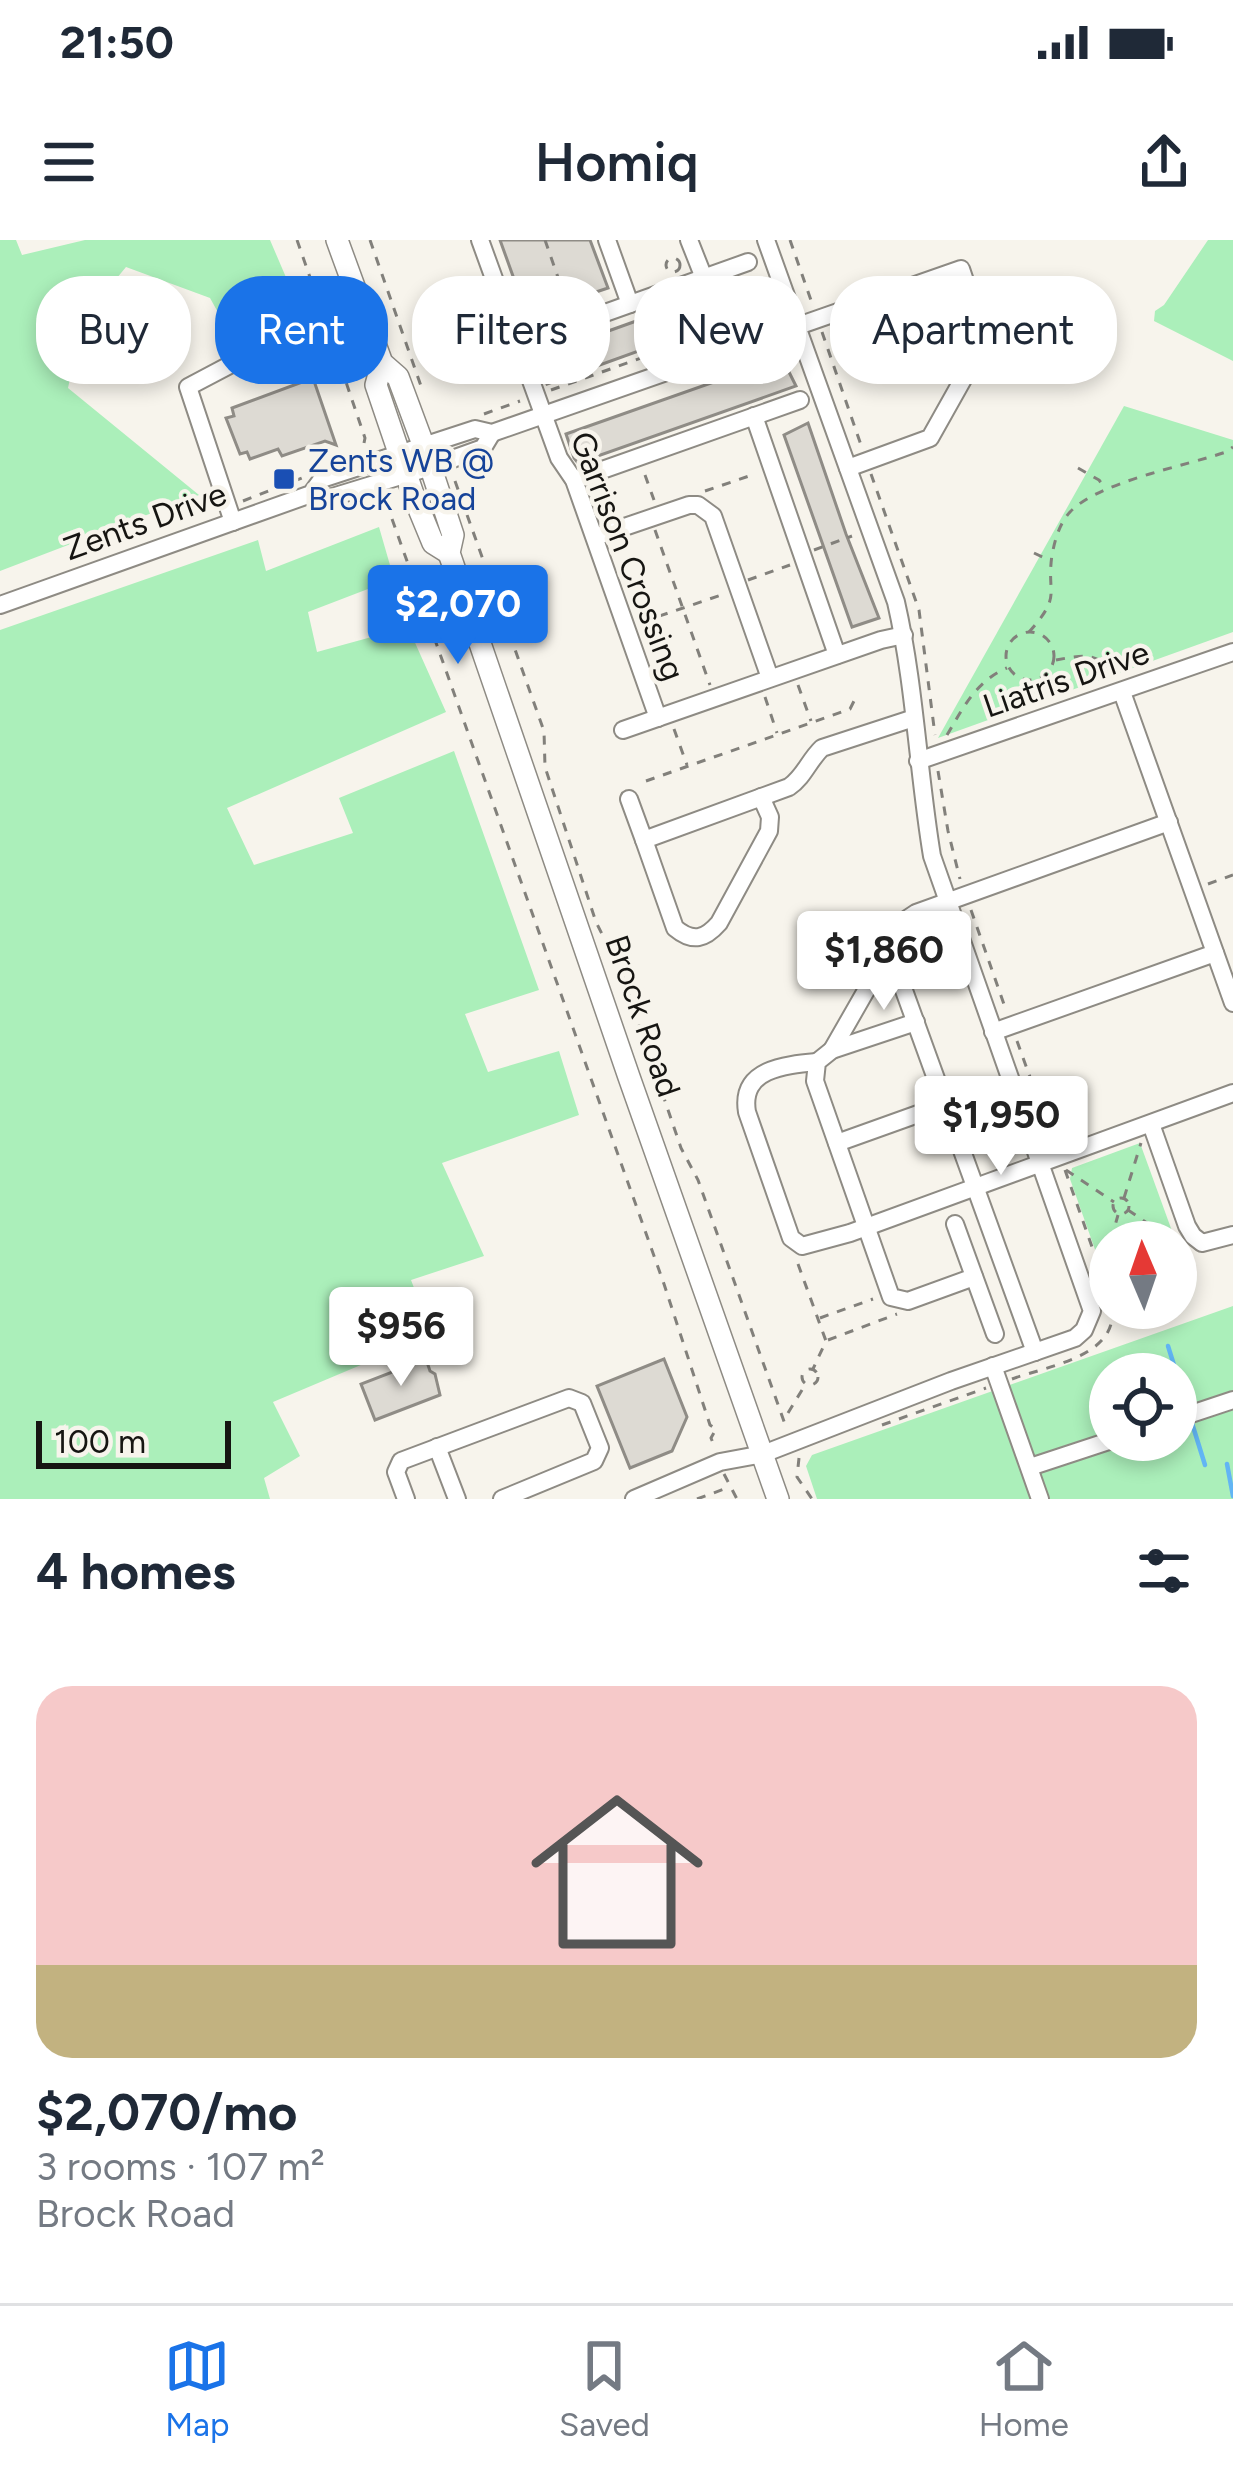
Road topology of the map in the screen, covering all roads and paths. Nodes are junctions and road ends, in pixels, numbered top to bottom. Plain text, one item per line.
1 (297, 240) edge
2 (337, 240) edge
3 (370, 240) edge
4 (480, 240) edge
5 (545, 240) edge
6 (608, 240) edge
7 (689, 240) edge
8 (766, 240) edge
9 (790, 240) edge
10 (748, 262) dead end
11 (310, 276) edge
12 (350, 276) edge
13 (493, 276) edge
14 (557, 276) edge
15 (703, 276) edge
16 (710, 276) edge
17 (780, 276) edge
18 (634, 303) edge
19 (630, 304) junction
20 (610, 311) edge
21 (817, 318) junction
22 (806, 322) edge
23 (806, 348) edge
24 (634, 360) edge
25 (388, 368) edge
26 (215, 373) edge
27 (634, 383) edge
28 (347, 384) edge
29 (376, 384) edge
30 (532, 384) edge
31 (423, 393) dead end
32 (536, 395) junction
33 (800, 400) dead end
34 (543, 415) junction
35 (476, 416) dead end
36 (754, 416) junction
37 (365, 438) dead end
38 (1233, 447) edge
39 (427, 457) junction
40 (866, 462) junction
41 (402, 465) junction
42 (1078, 468) dead end
43 (848, 469) junction
44 (645, 475) dead end
45 (574, 480) junction
46 (455, 482) dead end
47 (1106, 489) junction
48 (386, 502) dead end
49 (657, 508) dead end
50 (233, 522) junction
51 (654, 526) dead end
52 (852, 536) dead end
53 (595, 537) junction
54 (810, 552) dead end
55 (449, 553) junction
56 (1034, 553) dead end
57 (1051, 561) junction
58 (798, 563) dead end
59 (743, 582) dead end
60 (731, 592) dead end
61 (0, 605) edge
62 (682, 608) junction
63 (626, 627) junction
64 (1029, 632) junction
65 (904, 635) junction
66 (1233, 652) edge
67 (837, 655) junction
68 (1054, 660) junction
69 (1009, 668) junction
70 (795, 678) dead end
71 (767, 684) junction
72 (1119, 684) junction
73 (715, 698) junction
74 (854, 701) dead end
75 (914, 718) junction
76 (665, 720) junction
77 (812, 723) junction
78 (623, 730) dead end
79 (778, 735) junction
80 (935, 735) dead end
81 (946, 737) dead end
82 (918, 761) junction
83 (687, 766) junction
84 (938, 771) dead end
85 (646, 781) dead end
86 (761, 797) junction
87 (629, 799) dead end
88 (1168, 823) junction
89 (644, 840) junction
90 (1233, 875) edge
91 (960, 879) dead end
92 (1206, 885) dead end
93 (947, 902) junction
94 (970, 908) dead end
95 (890, 949) junction
96 (1215, 953) junction
97 (1233, 1003) edge
98 (1006, 1010) dead end
99 (916, 1022) junction
100 (993, 1032) junction
101 (1017, 1040) dead end
102 (832, 1050) junction
103 (817, 1062) junction
104 (1233, 1093) edge
105 (946, 1103) junction
106 (1151, 1124) junction
107 (1053, 1141) dead end
108 (1141, 1142) dead end
109 (837, 1143) junction
110 (1040, 1164) junction
111 (976, 1186) junction
112 (1124, 1198) junction
113 (1114, 1202) junction
114 (1127, 1210) junction
115 (1119, 1213) junction
116 (1117, 1221) edge
117 (1143, 1221) edge
118 (955, 1224) dead end
119 (866, 1225) junction
120 (1233, 1235) edge
121 (1089, 1238) edge
122 (798, 1264) dead end
123 (974, 1277) junction
124 (882, 1295) dead end
125 (897, 1314) dead end
126 (818, 1318) junction
127 (1112, 1329) edge
128 (995, 1334) dead end
129 (826, 1341) junction
130 (1035, 1352) junction
131 (813, 1369) junction
132 (996, 1375) junction
133 (806, 1384) junction
134 (1233, 1400) edge
135 (1197, 1412) edge
136 (871, 1429) dead end
137 (711, 1438) dead end
138 (437, 1447) junction
139 (1089, 1448) edge
140 (807, 1452) dead end
141 (763, 1454) junction
142 (800, 1460) dead end
143 (1030, 1467) junction
144 (796, 1477) dead end
145 (406, 1499) edge
146 (457, 1499) edge
147 (502, 1499) edge
148 (634, 1499) edge
149 (697, 1499) edge
150 (736, 1499) edge
151 (778, 1499) edge
152 (812, 1499) edge
153 (1040, 1499) edge

1 - 11 path
2 - 12 main road, Brock Road
3 - 31 path
4 - 13 street, Garrison Crossing
5 - 14 path
6 - 19 street
7 - 15 street
8 - 17 street
9 - 21 path
10 - 16 street
18 - 19 street
19 - 20 street
21 - 22 street, Zents Drive
21 - 40 path
21 - 40 street, Zents Drive
23 - 43 street
24 - 32 path
25 - 39 main road, Brock Road
26 - 50 street
27 - 34 street, Zents Drive
28 - 37 path
29 - 41 main road, Brock Road
30 - 32 street, Garrison Crossing
32 - 34 street, Garrison Crossing
32 - 35 path
33 - 36 street
34 - 39 street, Zents Drive
34 - 45 street, Garrison Crossing
36 - 45 street
36 - 67 street
38 - 47 path
39 - 41 street, Zents Drive
39 - 55 main road, Brock Road
40 - 43 street
40 - 80 path
41 - 50 street, Zents Drive
41 - 55 main road, Brock Road
42 - 47 path
43 - 65 street
44 - 49 path
45 - 53 street, Garrison Crossing
46 - 133 path
47 - 57 path
48 - 137 path
50 - 61 street, Zents Drive
51 - 62 path
52 - 54 path
53 - 63 street, Garrison Crossing
53 - 71 street
55 - 141 main road, Brock Road
56 - 57 path
57 - 64 path
58 - 59 path
60 - 62 path
62 - 63 path
62 - 73 path
63 - 76 street, Garrison Crossing
64 - 68 path
64 - 69 path
65 - 67 street
65 - 75 street
66 - 72 street, Liatris Drive
67 - 71 street
68 - 69 path
68 - 72 path
69 - 81 path
70 - 77 path
71 - 73 street
71 - 79 path
72 - 82 street, Liatris Drive
72 - 88 street
73 - 76 street
74 - 77 path
75 - 82 street
75 - 86 street
76 - 78 street
76 - 83 path
77 - 79 path
79 - 83 path
82 - 93 street
83 - 85 path
84 - 91 path
86 - 89 street
86 - 89 street
87 - 89 street
88 - 93 street
88 - 96 street
90 - 92 path
93 - 95 street
93 - 100 street
94 - 98 path
95 - 99 street
95 - 102 street
96 - 97 street
96 - 100 street
99 - 102 street
99 - 105 street
100 - 110 street
101 - 107 path
102 - 103 street
103 - 109 street
103 - 119 street
104 - 106 street
105 - 109 street
105 - 111 street
106 - 110 street
106 - 120 street
108 - 112 path
109 - 119 street
110 - 111 street
110 - 130 street
111 - 119 street
111 - 130 street
112 - 113 path
112 - 114 path
113 - 115 path
113 - 121 path
114 - 115 path
114 - 117 path
115 - 116 path
118 - 123 street
119 - 123 street
122 - 126 path
123 - 128 street
124 - 126 path
125 - 129 path
126 - 129 path
127 - 132 path
129 - 131 path
130 - 132 street
131 - 133 path
131 - 133 path
132 - 136 path
132 - 141 street
132 - 143 street
134 - 135 street
138 - 145 street
138 - 146 street
138 - 147 street
139 - 143 street
140 - 142 path
141 - 148 street
141 - 151 main road, Brock Road
143 - 153 street
144 - 152 path
149 - 150 path

